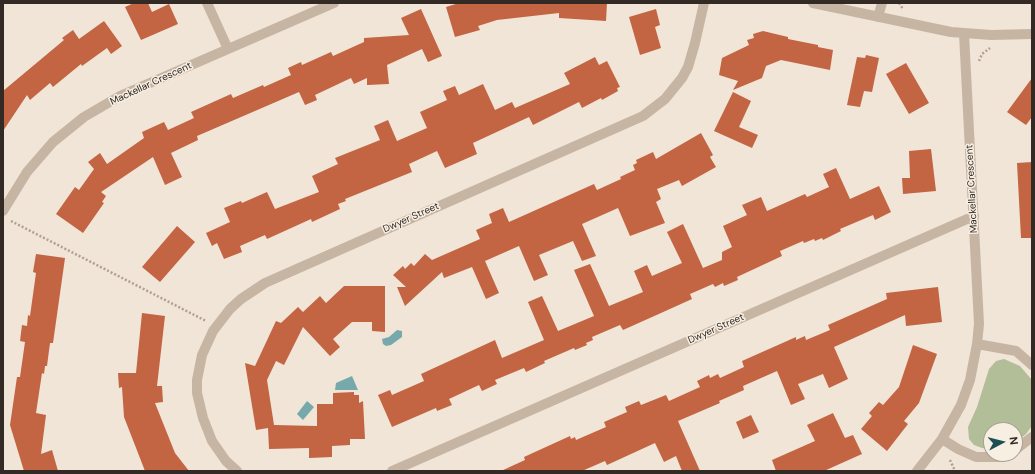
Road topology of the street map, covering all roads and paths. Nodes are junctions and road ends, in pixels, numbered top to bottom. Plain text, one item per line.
1 (207, 3) edge
2 (334, 3) edge
3 (704, 3) edge
4 (813, 3) edge
5 (882, 3) edge
6 (878, 17) junction
7 (964, 34) junction
8 (1032, 34) edge
9 (994, 47) dead end
10 (228, 49) junction
11 (978, 62) dead end
12 (3, 211) edge
13 (974, 216) junction
14 (10, 220) dead end
15 (216, 326) junction
16 (977, 344) junction
17 (1032, 365) edge
18 (1032, 437) edge
19 (942, 439) junction
20 (1023, 444) edge
21 (983, 457) edge
22 (237, 471) edge
23 (392, 471) edge
24 (917, 471) edge

1 - 10 street
2 - 10 street, Mackellar Crescent
3 - 15 street, Dwyer Street
4 - 6 street
5 - 6 street
6 - 7 street
7 - 8 street
7 - 13 street, Mackellar Crescent
9 - 11 path
10 - 12 street, Mackellar Crescent
13 - 16 street, Mackellar Crescent
13 - 23 street, Dwyer Street
14 - 15 path
15 - 22 street, Dwyer Street
16 - 17 street
16 - 19 street, Mackellar Crescent
18 - 20 street
19 - 21 street
19 - 24 street, Mackellar Crescent

